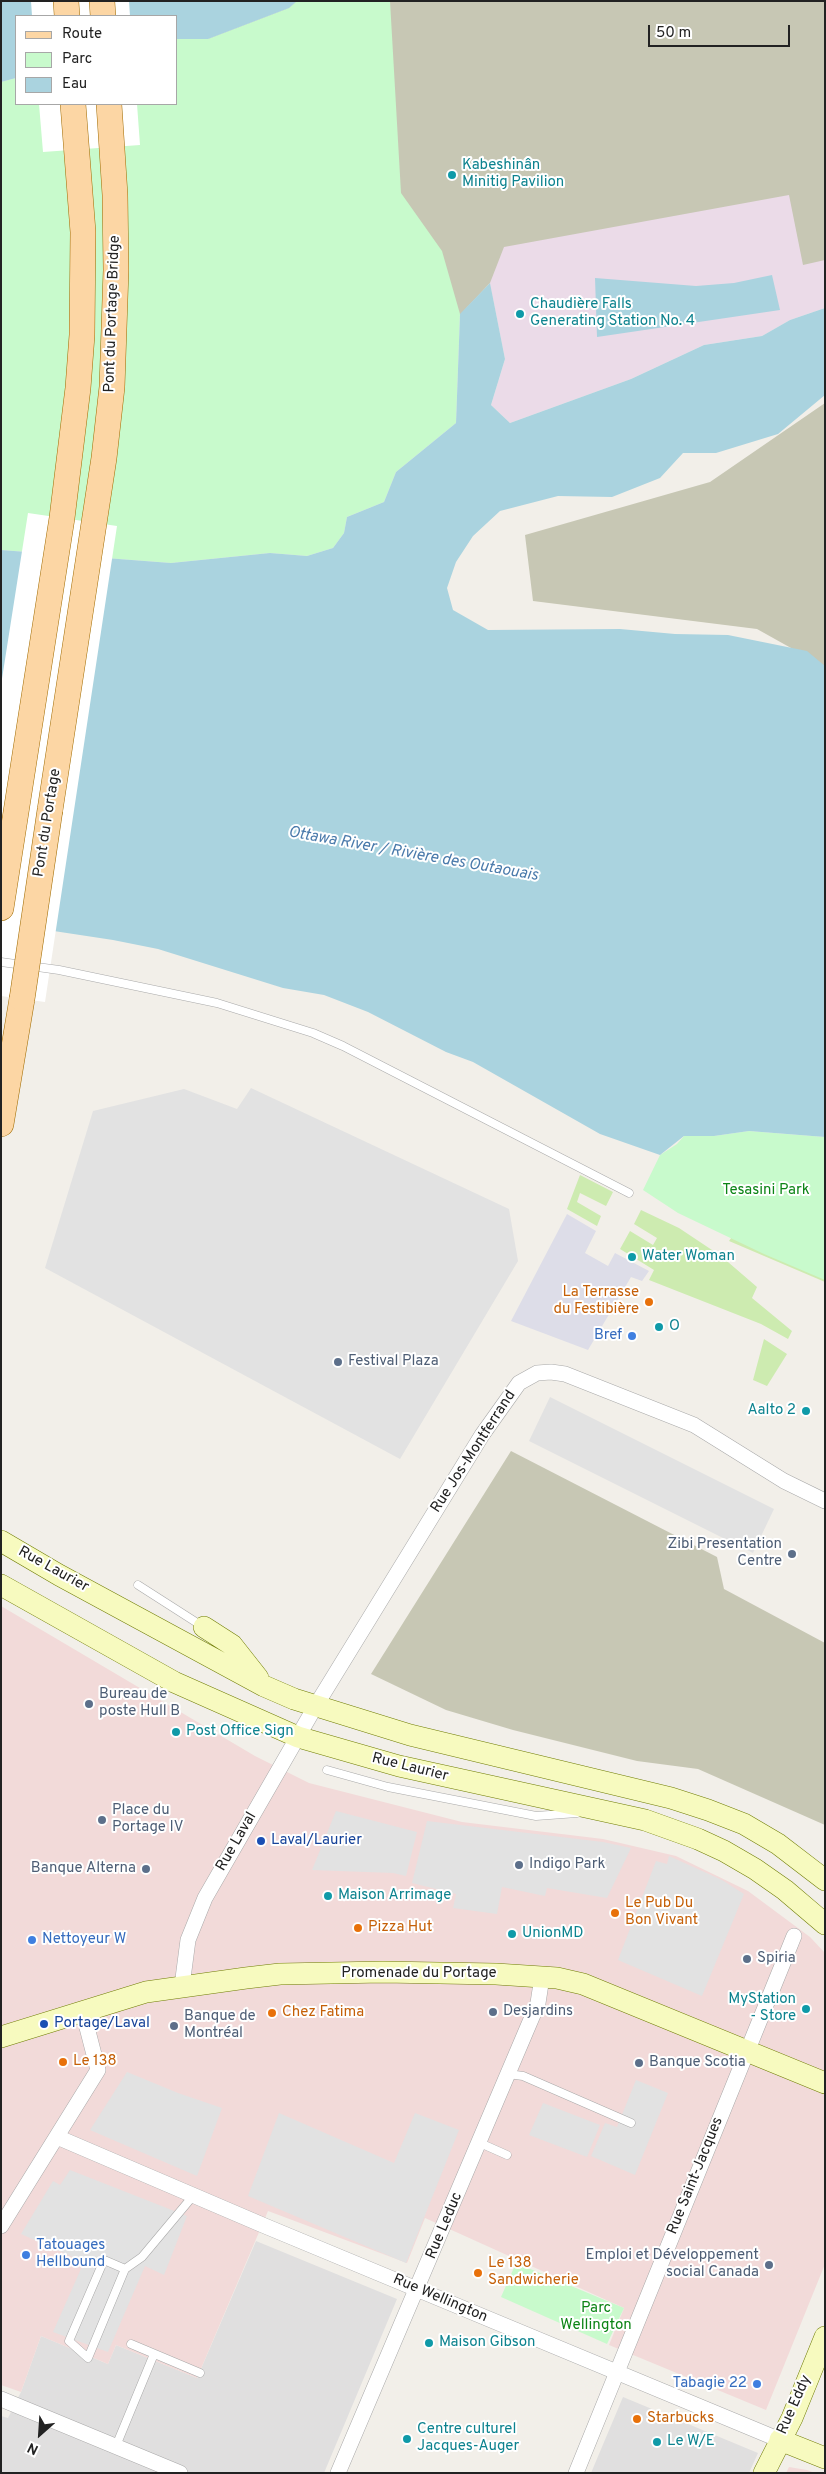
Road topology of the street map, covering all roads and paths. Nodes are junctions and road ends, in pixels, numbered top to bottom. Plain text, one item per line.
1 (66, 1) edge
2 (102, 1) edge
3 (67, 15) edge
4 (103, 15) edge
5 (73, 105) edge
6 (109, 112) edge
7 (94, 523) joint
8 (1, 908) edge
9 (1, 962) edge
10 (1, 1124) edge
11 (629, 1194) dead end
12 (825, 1501) edge
13 (1, 1541) edge
14 (1, 1585) edge
15 (138, 1586) dead end
16 (204, 1627) joint
17 (264, 1686) junction
18 (316, 1708) junction
19 (298, 1737) junction
20 (327, 1770) dead end
21 (599, 1811) junction
22 (825, 1880) edge
23 (825, 1924) edge
24 (794, 1936) dead end
25 (542, 1977) junction
26 (182, 1986) junction
27 (84, 2012) junction
28 (1, 2037) edge
29 (747, 2051) junction
30 (508, 2074) junction
31 (825, 2082) edge
32 (632, 2123) dead end
33 (57, 2137) junction
34 (480, 2143) junction
35 (507, 2155) dead end
36 (193, 2196) junction
37 (6, 2209) edge
38 (1, 2226) edge
39 (125, 2269) junction
40 (418, 2289) junction
41 (825, 2337) edge
42 (131, 2344) dead end
43 (154, 2354) junction
44 (200, 2373) dead end
45 (616, 2373) junction
46 (1, 2399) edge
47 (780, 2440) junction
48 (116, 2446) junction
49 (825, 2458) edge
50 (180, 2473) edge
51 (338, 2473) edge
52 (576, 2473) edge
53 (764, 2473) edge

1 - 3 main road
2 - 4 main road
5 - 8 main road, Pont du Portage Bridge
6 - 7 main road, Pont du Portage Bridge
7 - 10 main road, Pont du Portage, bridge
9 - 11 lane
12 - 18 street, Rue Jos-Montferrand
13 - 17 main road, Rue Laurier
14 - 19 main road, Rue Laurier
15 - 16 lane
16 - 17 main road
17 - 18 main road, Rue Laurier
18 - 19 street, Rue Laval
18 - 22 main road, Rue Laurier
19 - 21 main road, Rue Laurier
19 - 26 street, Rue Laval
20 - 21 lane
21 - 23 main road, Rue Laurier
24 - 29 street, Rue Saint-Jacques
25 - 26 main road, Promenade du Portage
25 - 29 main road, Promenade du Portage
25 - 30 street, Rue Leduc
26 - 27 main road, Promenade du Portage
27 - 28 main road, Promenade du Portage
27 - 33 street
29 - 31 main road, Promenade du Portage
29 - 45 street, Rue Saint-Jacques
30 - 32 lane
30 - 34 street, Rue Leduc
33 - 36 street, Rue Wellington
33 - 37 street
34 - 35 lane
34 - 40 street, Rue Leduc
36 - 39 lane
36 - 40 street, Rue Wellington
37 - 38 street
39 - 39 lane
40 - 45 street, Rue Wellington
40 - 51 street, Rue Leduc
41 - 47 main road, Rue Eddy
42 - 43 lane
43 - 44 lane
43 - 48 lane
45 - 47 street, Rue Wellington
45 - 52 street, Rue Saint-Jacques
46 - 48 street
47 - 49 main road, Rue Wellington
47 - 53 main road, Rue Eddy
48 - 50 street

